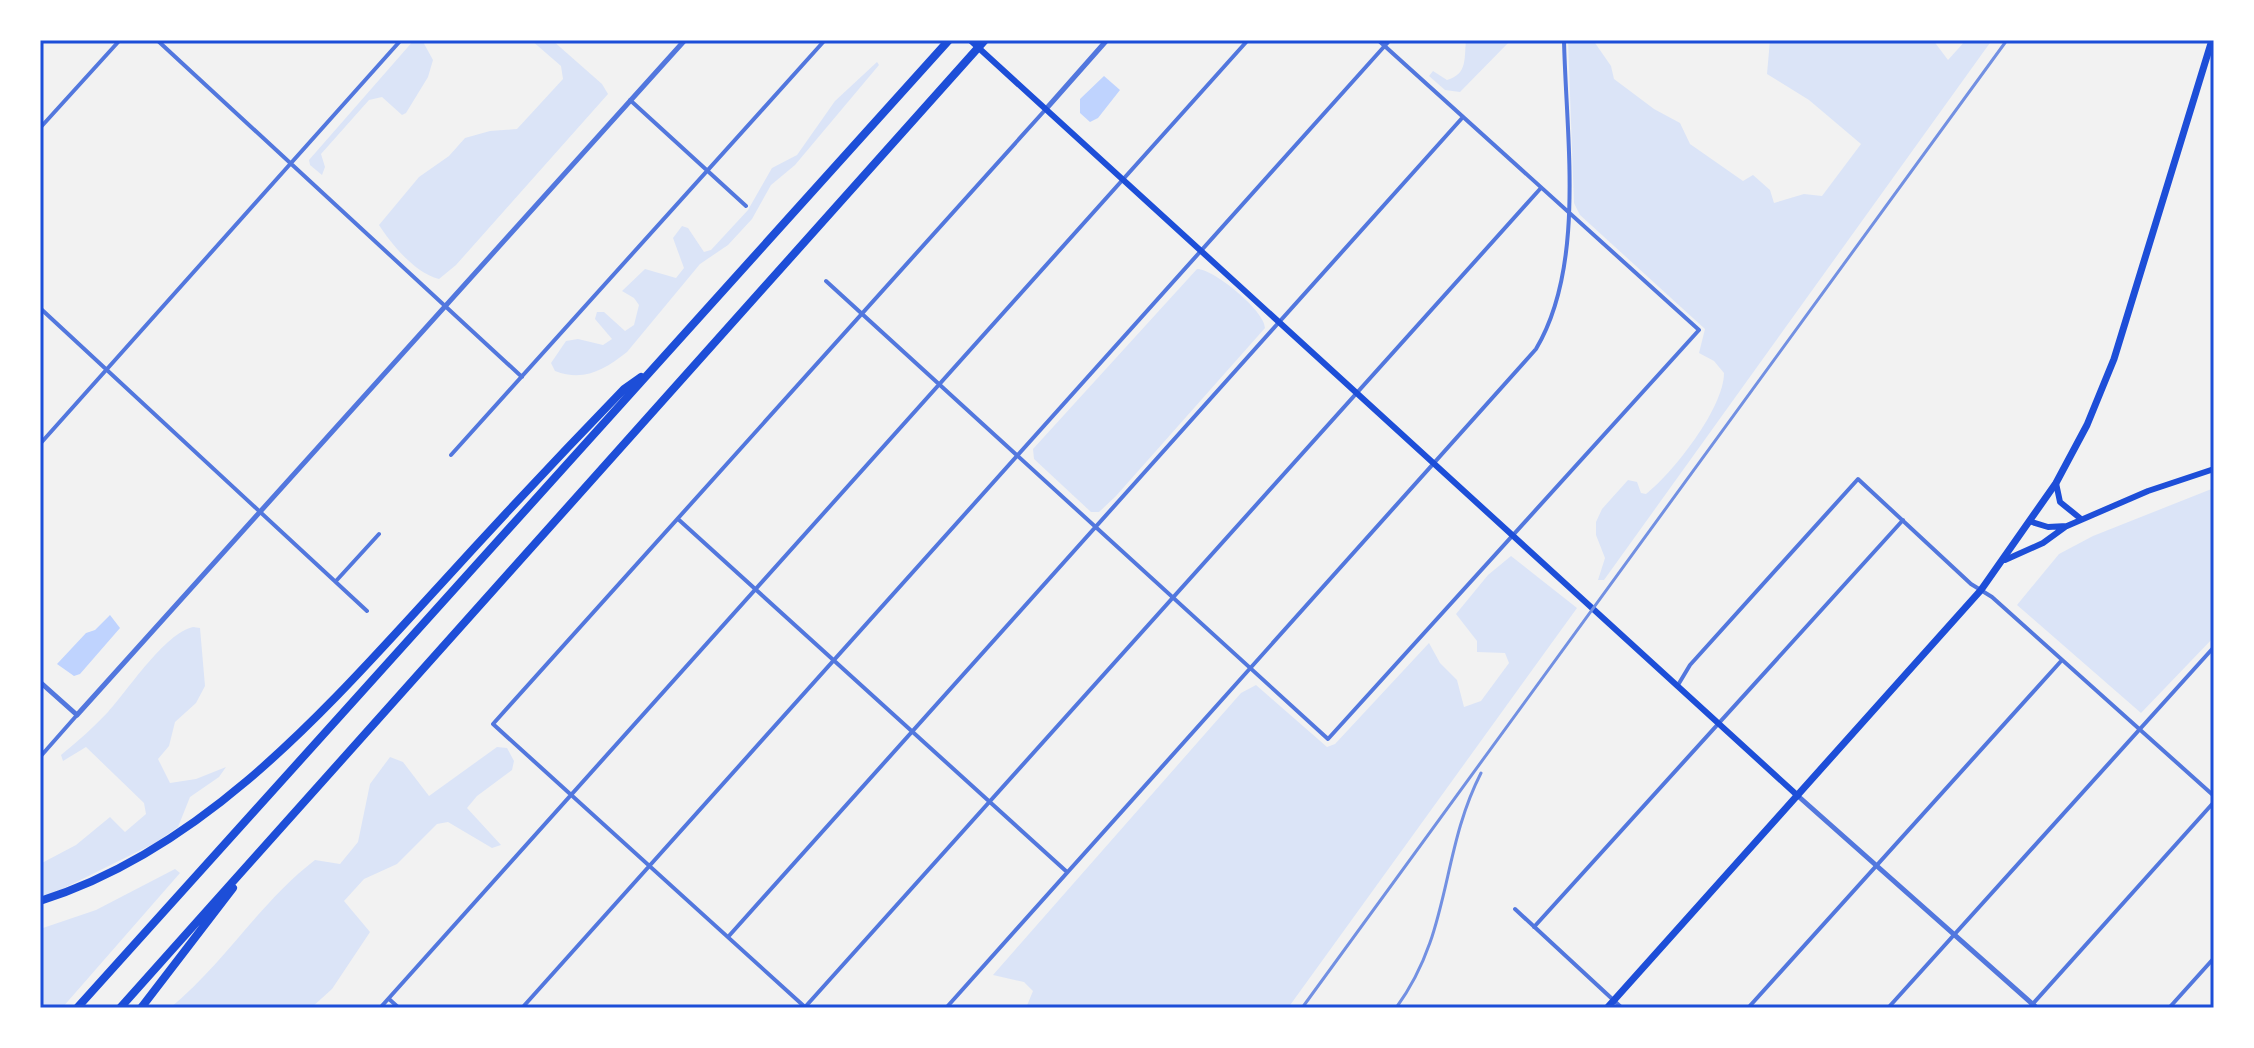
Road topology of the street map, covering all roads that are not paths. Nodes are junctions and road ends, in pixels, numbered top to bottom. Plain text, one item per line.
1 (120, 40) edge
2 (157, 40) edge
3 (401, 40) edge
4 (685, 40) edge
5 (825, 40) edge
6 (949, 40) edge
7 (970, 40) edge
8 (985, 40) edge
9 (1107, 40) edge
10 (1248, 40) edge
11 (1378, 40) edge
12 (1390, 40) edge
13 (1564, 40) edge
14 (2212, 40) edge
15 (1385, 46) junction
16 (630, 100) junction
17 (1046, 109) junction
18 (1463, 117) junction
19 (40, 128) edge
20 (290, 163) junction
21 (707, 171) junction
22 (1123, 180) junction
23 (1541, 188) junction
24 (746, 206) dead end
25 (1567, 213) junction
26 (1201, 249) junction
27 (826, 281) dead end
28 (446, 305) junction
29 (40, 308) edge
30 (863, 313) junction
31 (1279, 321) junction
32 (654, 368) junction
33 (107, 370) junction
34 (522, 377) junction
35 (941, 384) junction
36 (1357, 392) junction
37 (40, 444) edge
38 (1018, 454) junction
39 (451, 455) dead end
40 (1435, 463) junction
41 (2214, 469) edge
42 (2056, 483) junction
43 (262, 510) junction
44 (678, 519) junction
45 (2081, 519) junction
46 (1903, 520) junction
47 (2032, 522) junction
48 (1096, 526) junction
49 (2067, 526) junction
50 (379, 534) dead end
51 (1512, 535) junction
52 (2005, 560) junction
53 (336, 581) junction
54 (756, 589) junction
55 (1981, 590) junction
56 (1173, 598) junction
57 (367, 611) dead end
58 (2214, 647) edge
59 (2062, 660) junction
60 (833, 661) junction
61 (1250, 668) junction
62 (40, 682) edge
63 (1678, 685) junction
64 (77, 715) junction
65 (1720, 723) junction
66 (2139, 730) junction
67 (912, 731) junction
68 (40, 757) edge
69 (573, 796) junction
70 (1798, 796) junction
71 (2214, 799) edge
72 (990, 803) junction
73 (1878, 865) junction
74 (248, 866) junction
75 (650, 866) junction
76 (1067, 872) junction
77 (40, 901) edge
78 (1515, 909) dead end
79 (1534, 927) junction
80 (1955, 933) junction
81 (728, 937) junction
82 (2214, 958) edge
83 (389, 999) junction
84 (1614, 1001) junction
85 (2033, 1007) edge
86 (77, 1008) edge
87 (120, 1008) edge
88 (141, 1008) edge
89 (380, 1008) edge
90 (399, 1008) edge
91 (522, 1008) edge
92 (805, 1008) edge
93 (946, 1008) edge
94 (1607, 1008) edge
95 (1622, 1008) edge
96 (1748, 1008) edge
97 (1888, 1008) edge
98 (2169, 1008) edge

1 - 19 street
2 - 20 street
3 - 20 street
4 - 16 street
5 - 21 street
6 - 32 highway
7 - 17 main road
8 - 74 highway
9 - 17 street
10 - 22 street
11 - 15 street
12 - 15 street
13 - 25 street
14 - 42 main road
15 - 18 street
15 - 26 street
16 - 21 street
16 - 28 street
17 - 22 main road
17 - 30 street
18 - 23 street
18 - 31 street
20 - 28 street
20 - 33 street
21 - 24 street
21 - 34 street
22 - 26 main road
22 - 35 street
23 - 25 street
23 - 36 street
25 - 40 street
25 - 51 street
26 - 31 main road
26 - 38 street
27 - 30 street
28 - 34 street
28 - 43 street
29 - 33 street
30 - 35 street
30 - 44 street
31 - 36 main road
31 - 48 street
32 - 77 highway
32 - 86 highway
33 - 37 street
33 - 43 street
34 - 39 street
35 - 38 street
35 - 54 street
36 - 40 main road
36 - 56 street
38 - 48 street
38 - 60 street
40 - 51 main road
40 - 61 street
41 - 45 main road
42 - 45 main road
42 - 47 main road
43 - 53 street
43 - 64 street
44 - 54 street
44 - 69 street
45 - 49 main road
46 - 55 street
46 - 63 street
46 - 65 street
47 - 49 main road
47 - 52 main road
48 - 56 street
48 - 67 street
49 - 52 main road
50 - 53 street
51 - 61 street
51 - 63 main road
52 - 55 main road
53 - 57 street
54 - 60 street
54 - 69 street
55 - 59 street
55 - 70 main road
56 - 61 street
56 - 72 street
58 - 66 street
59 - 66 street
59 - 73 street
60 - 67 street
60 - 75 street
61 - 76 street
62 - 64 street
63 - 65 main road
64 - 68 street
65 - 70 main road
65 - 79 street
66 - 71 street
66 - 80 street
67 - 72 street
67 - 81 street
69 - 75 street
69 - 83 street
70 - 73 street
70 - 84 main road
71 - 85 street
72 - 76 street
72 - 92 street
73 - 80 street
73 - 96 street
74 - 87 highway
74 - 88 highway
75 - 81 street
75 - 91 street
76 - 93 street
78 - 79 street
79 - 84 street
80 - 85 street
80 - 97 street
81 - 92 street
82 - 98 street
83 - 89 street
83 - 90 street
84 - 94 main road
84 - 95 street

